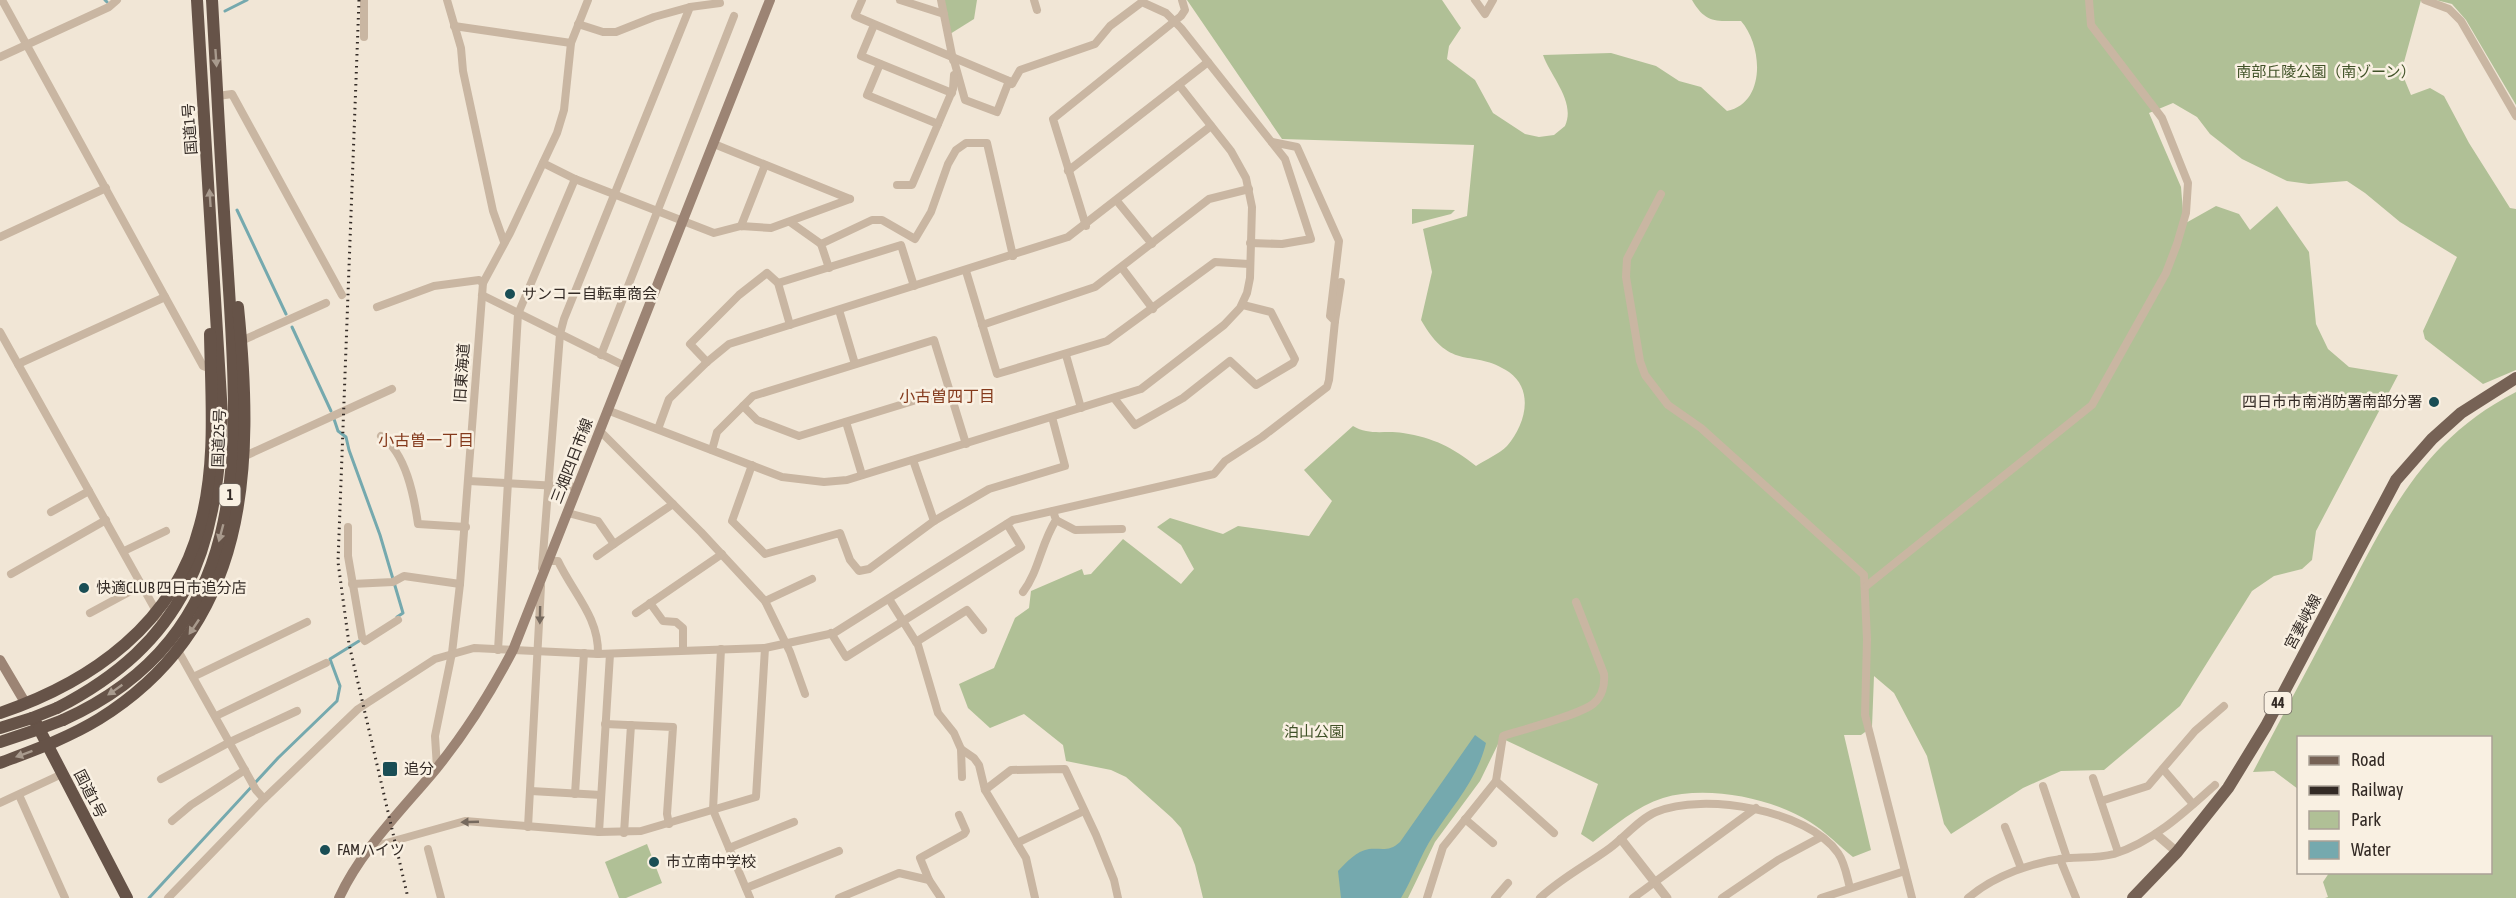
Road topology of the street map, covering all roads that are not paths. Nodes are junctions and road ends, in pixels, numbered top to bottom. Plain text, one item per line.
1 (2, 0) edge
2 (117, 0) edge
3 (197, 0) edge
4 (212, 0) edge
5 (364, 0) edge
6 (447, 0) edge
7 (588, 0) edge
8 (770, 0) edge
9 (862, 0) edge
10 (900, 0) edge
11 (941, 0) edge
12 (1034, 0) edge
13 (1182, 0) edge
14 (1475, 0) edge
15 (1494, 0) edge
16 (2089, 0) edge
17 (2425, 0) edge
18 (720, 3) dead end
19 (690, 8) junction
20 (1036, 10) dead end
21 (944, 15) junction
22 (734, 16) dead end
23 (1174, 21) junction
24 (578, 24) junction
25 (874, 25) junction
26 (454, 26) junction
27 (364, 37) dead end
28 (571, 43) junction
29 (27, 44) junction
30 (0, 57) edge
31 (953, 57) junction
32 (1208, 62) junction
33 (880, 64) junction
34 (1009, 81) junction
35 (1179, 85) junction
36 (952, 93) junction
37 (218, 96) junction
38 (2516, 116) edge
39 (938, 124) junction
40 (1211, 126) junction
41 (1272, 142) junction
42 (714, 144) junction
43 (543, 163) junction
44 (765, 165) junction
45 (1068, 171) junction
46 (576, 179) junction
47 (897, 185) dead end
48 (106, 188) junction
49 (1249, 189) junction
50 (1661, 194) dead end
51 (617, 195) junction
52 (1117, 201) junction
53 (223, 203) junction
54 (658, 210) junction
55 (684, 221) junction
56 (790, 222) junction
57 (741, 226) junction
58 (1086, 226) junction
59 (0, 237) edge
60 (504, 242) junction
61 (1251, 243) junction
62 (821, 244) junction
63 (1152, 244) junction
64 (1013, 256) junction
65 (214, 257) junction
66 (1250, 264) junction
67 (828, 268) junction
68 (1122, 268) junction
69 (966, 271) junction
70 (1341, 282) dead end
71 (483, 283) junction
72 (778, 283) junction
73 (914, 286) junction
74 (342, 295) dead end
75 (482, 295) junction
76 (165, 297) junction
77 (326, 303) dead end
78 (1243, 305) junction
79 (377, 307) dead end
80 (1153, 309) junction
81 (839, 310) junction
82 (518, 314) junction
83 (1335, 321) junction
84 (790, 325) junction
85 (982, 325) junction
86 (0, 332) edge
87 (560, 334) junction
88 (241, 342) junction
89 (601, 355) junction
90 (1065, 355) junction
91 (707, 362) junction
92 (18, 364) junction
93 (855, 364) junction
94 (625, 366) junction
95 (211, 369) junction
96 (2516, 378) edge
97 (392, 389) dead end
98 (949, 390) junction
99 (1114, 398) junction
100 (743, 406) junction
101 (1081, 408) junction
102 (607, 410) junction
103 (1052, 417) junction
104 (846, 422) junction
105 (658, 429) junction
106 (600, 431) junction
107 (381, 436) dead end
108 (966, 444) junction
109 (712, 450) junction
110 (244, 456) junction
111 (913, 460) junction
112 (752, 465) junction
113 (862, 475) junction
114 (469, 481) junction
115 (507, 483) junction
116 (550, 486) junction
117 (577, 488) junction
118 (89, 491) junction
119 (673, 504) junction
120 (1053, 511) junction
121 (51, 512) dead end
122 (568, 513) junction
123 (106, 520) junction
124 (1056, 520) junction
125 (934, 521) junction
126 (1007, 524) junction
127 (348, 527) dead end
128 (466, 528) junction
129 (1122, 529) dead end
130 (166, 531) dead end
131 (614, 544) junction
132 (124, 551) junction
133 (722, 554) junction
134 (597, 556) dead end
135 (549, 561) junction
136 (11, 574) dead end
137 (812, 579) dead end
138 (541, 580) junction
139 (352, 584) junction
140 (460, 584) junction
141 (142, 585) junction
142 (1865, 587) junction
143 (1023, 592) dead end
144 (889, 599) junction
145 (765, 601) junction
146 (1576, 602) dead end
147 (650, 603) junction
148 (90, 613) dead end
149 (636, 613) dead end
150 (159, 615) junction
151 (398, 620) dead end
152 (903, 621) junction
153 (308, 622) dead end
154 (983, 630) dead end
155 (831, 633) junction
156 (916, 642) junction
157 (787, 645) junction
158 (177, 648) junction
159 (765, 648) junction
160 (722, 649) junction
161 (498, 650) junction
162 (513, 650) junction
163 (683, 650) junction
164 (540, 651) junction
165 (452, 653) junction
166 (584, 653) junction
167 (598, 654) junction
168 (610, 654) junction
169 (0, 660) edge
170 (326, 663) dead end
171 (193, 677) junction
172 (805, 694) dead end
173 (26, 704) junction
174 (2224, 706) dead end
175 (297, 711) dead end
176 (0, 713) edge
177 (60, 714) junction
178 (216, 716) junction
179 (36, 723) junction
180 (605, 724) junction
181 (632, 724) junction
182 (3, 727) edge
183 (6, 740) edge
184 (230, 742) junction
185 (48, 745) junction
186 (961, 749) junction
187 (0, 763) edge
188 (437, 768) junction
189 (2163, 769) junction
190 (245, 770) junction
191 (62, 774) junction
192 (962, 777) dead end
193 (2093, 778) dead end
194 (161, 779) dead end
195 (1496, 781) junction
196 (2215, 785) dead end
197 (2043, 786) dead end
198 (985, 789) junction
199 (531, 790) junction
200 (575, 794) junction
201 (19, 795) junction
202 (601, 795) junction
203 (264, 799) junction
204 (2101, 801) junction
205 (0, 803) edge
206 (2193, 804) junction
207 (1756, 808) junction
208 (712, 810) junction
209 (1084, 811) junction
210 (959, 815) dead end
211 (1465, 819) junction
212 (172, 821) dead end
213 (794, 822) dead end
214 (669, 824) junction
215 (528, 827) junction
216 (2005, 827) dead end
217 (599, 832) junction
218 (624, 832) junction
219 (1554, 833) dead end
220 (2156, 834) junction
221 (1821, 837) junction
222 (1622, 839) junction
223 (1017, 843) junction
224 (1493, 843) dead end
225 (372, 847) junction
226 (729, 848) junction
227 (428, 849) dead end
228 (839, 851) dead end
229 (2118, 852) junction
230 (2177, 852) junction
231 (2064, 859) junction
232 (2021, 868) junction
233 (1905, 871) junction
234 (929, 880) junction
235 (1655, 882) junction
236 (1508, 883) dead end
237 (746, 888) junction
238 (1850, 888) junction
239 (1428, 897) edge
240 (65, 898) edge
241 (127, 898) edge
242 (168, 898) edge
243 (339, 898) edge
244 (441, 898) edge
245 (750, 898) edge
246 (839, 898) edge
247 (941, 898) edge
248 (1035, 898) edge
249 (1118, 898) edge
250 (1495, 898) edge
251 (1540, 898) edge
252 (1633, 898) edge
253 (1667, 898) edge
254 (1722, 898) edge
255 (1821, 898) edge
256 (1912, 898) edge
257 (1968, 898) edge
258 (2076, 898) edge
259 (2133, 898) edge

1 - 29 street
2 - 29 street
65 -> 3 highway, 国道1号 / 1
4 -> 37 highway, 国道1号 / 1
5 - 27 street
6 - 26 street
7 - 24 street, 旧東海道
8 - 42 main road, 三畑四日市線
9 - 25 street
10 - 21 street
11 - 21 street
12 - 20 street
13 - 23 street
14 - 15 street
16 - 142 street
17 - 38 street
18 - 19 street
19 - 24 street
19 - 51 street
21 - 31 street
22 - 54 street
23 - 32 street
23 - 34 street
23 - 45 street
24 - 28 street, 旧東海道
25 - 31 street
25 - 33 street
26 - 28 street
26 - 60 street
28 - 43 street, 旧東海道
29 - 30 street
29 - 48 street
31 - 34 street
31 - 34 street
31 - 36 street
32 - 35 street
32 - 41 street
33 - 36 street
33 - 39 street
35 - 40 street
35 - 45 street
36 - 39 street
37 - 53 highway, 国道1号 / 1
37 - 74 street
39 - 47 street
40 - 49 street
40 - 52 street
41 - 61 street
41 - 83 street
42 - 44 street
42 - 55 main road, 三畑四日市線
43 - 46 street
43 - 60 street, 旧東海道
44 - 56 street
44 - 57 street
45 - 58 street
46 - 51 street
46 - 82 street
48 - 59 street
48 - 76 street
49 - 61 street
49 - 63 street
50 - 142 street
51 - 54 street
51 - 87 street
52 - 58 street
52 - 63 street
53 - 88 highway, 1
53 -> 177 highway, 国道25号 / 1
54 - 55 street
54 - 89 street
55 - 57 street
55 - 94 main road, 三畑四日市線
56 - 57 street
56 - 62 street
58 - 64 street
60 - 71 street, 旧東海道
61 - 66 street
62 - 64 street
62 - 67 street
63 - 68 street
64 - 69 street
65 - 95 highway, 1
65 - 177 highway, 国道25号 / 1
66 - 78 street
66 - 80 street
67 - 72 street
67 - 73 street
68 - 80 street
68 - 85 street
69 - 73 street
69 - 85 street
70 - 83 street
71 - 75 street, 旧東海道
71 - 79 street
72 - 84 street
72 - 91 street
73 - 81 street
75 - 82 street
75 - 114 street, 旧東海道
76 - 92 street
76 - 95 street
77 - 88 street
78 - 99 street
78 - 99 street
80 - 90 street
81 - 84 street
81 - 93 street
82 - 87 street
82 - 115 street
83 - 120 street
84 - 91 street
85 - 90 street
86 - 92 street
87 - 89 street
87 - 116 street
88 - 110 highway, 1
89 - 94 street
90 - 101 street
91 - 105 street
92 - 118 street
93 - 98 street
93 - 100 street
94 - 102 main road, 三畑四日市線
95 - 150 highway, 1
96 - 230 main road, 宮妻峡線 / 44
97 - 110 street
98 - 104 street
98 - 108 street
99 - 101 street
100 - 104 street
100 - 109 street
101 - 103 street
102 - 105 street
102 - 106 main road, 三畑四日市線
103 - 108 street
103 - 125 street
104 - 113 street
105 - 109 street
106 - 117 main road, 三畑四日市線
106 - 119 street
107 - 128 street
108 - 111 street
109 - 112 street
110 -> 158 highway, 1
111 - 113 street
111 - 125 street
112 - 113 street
112 - 125 street
114 - 115 street
114 - 128 street, 旧東海道
115 - 116 street
115 - 161 street
116 - 117 street
116 - 138 street
117 - 122 main road, 三畑四日市線
118 - 121 street
118 - 123 street
119 - 131 street
119 - 133 street
120 - 124 street
120 - 126 street
122 - 131 street
122 - 135 main road, 三畑四日市線
123 - 132 street
123 - 136 street
124 - 129 street
124 - 143 street
126 - 144 street
126 - 152 street
127 - 139 street
128 - 140 street, 旧東海道
130 - 132 street
131 - 134 street
132 - 141 street
133 - 145 street
133 - 147 street
135 - 138 main road, 三畑四日市線
135 - 167 street
137 - 145 street
138 - 162 main road, 三畑四日市線
138 -> 164 street
139 - 140 street
139 - 151 street
140 - 165 street, 旧東海道
141 - 148 street
141 - 150 street
142 - 233 street
144 - 152 street
144 - 155 street
145 - 157 street
146 - 195 street
147 - 149 street
147 - 163 street
150 - 173 highway, 1
152 - 155 street
152 - 156 street
153 - 171 street
154 - 156 street
155 - 157 street
156 - 186 street
157 - 159 street
157 - 172 street
158 - 171 street
158 - 185 highway, 1
159 - 160 street
159 - 208 street
160 - 163 street
160 - 208 street
161 - 162 street
161 - 165 street
162 - 164 street
162 - 188 main road, 三畑四日市線
163 - 168 street
164 - 166 street
164 - 199 street
165 - 188 street, 旧東海道
165 - 203 street
166 - 167 street
166 - 200 street
167 - 168 street
168 - 180 street
169 - 173 main road
170 - 178 street
171 - 178 street
173 - 176 highway
173 - 185 highway, 国道1号
174 - 189 street
175 - 184 street
177 - 179 highway, 国道25号 / 1, bridge
178 - 184 street
179 - 182 highway, 国道25号
179 - 183 highway, 国道25号
180 - 181 street
180 - 202 street
181 - 214 street
181 - 218 street
184 - 190 street
184 - 194 street
185 -> 187 highway
185 - 191 highway, 国道1号
186 - 192 street
186 - 198 street
188 - 225 main road, 三畑四日市線
189 - 204 street
189 - 206 street
190 - 203 street
190 - 212 street
191 - 201 street
191 - 241 highway, 国道1号
193 - 204 street
195 - 211 street
195 - 219 street
196 - 206 street
197 - 231 street
198 - 209 street
198 - 223 street
199 - 200 street
199 - 215 street
200 - 202 street
201 - 205 street
201 - 240 street
202 - 217 street
203 - 242 street
204 - 229 street
206 - 220 street
207 - 221 street
207 - 222 street
207 - 235 street
208 - 214 street
208 - 226 street
209 - 223 street
209 - 249 street
210 - 234 street
211 - 224 street
211 - 239 street
213 - 226 street
214 - 218 street
215 - 217 street
215 -> 225 street
216 - 232 street
217 - 218 street
220 - 229 street
220 - 230 street
221 - 238 street
221 - 254 street
222 - 235 street
222 - 251 street
223 - 248 street
225 - 243 main road, 三畑四日市線
226 - 237 street
227 - 244 street
228 - 237 street
229 - 231 street
230 - 259 main road, 宮妻峡線 / 44
231 - 232 street
231 - 258 street
232 - 257 street
233 - 238 street
233 - 256 street
234 - 246 street
234 - 247 street
235 - 252 street
235 - 253 street
236 - 250 street
237 - 245 street
238 - 255 street

